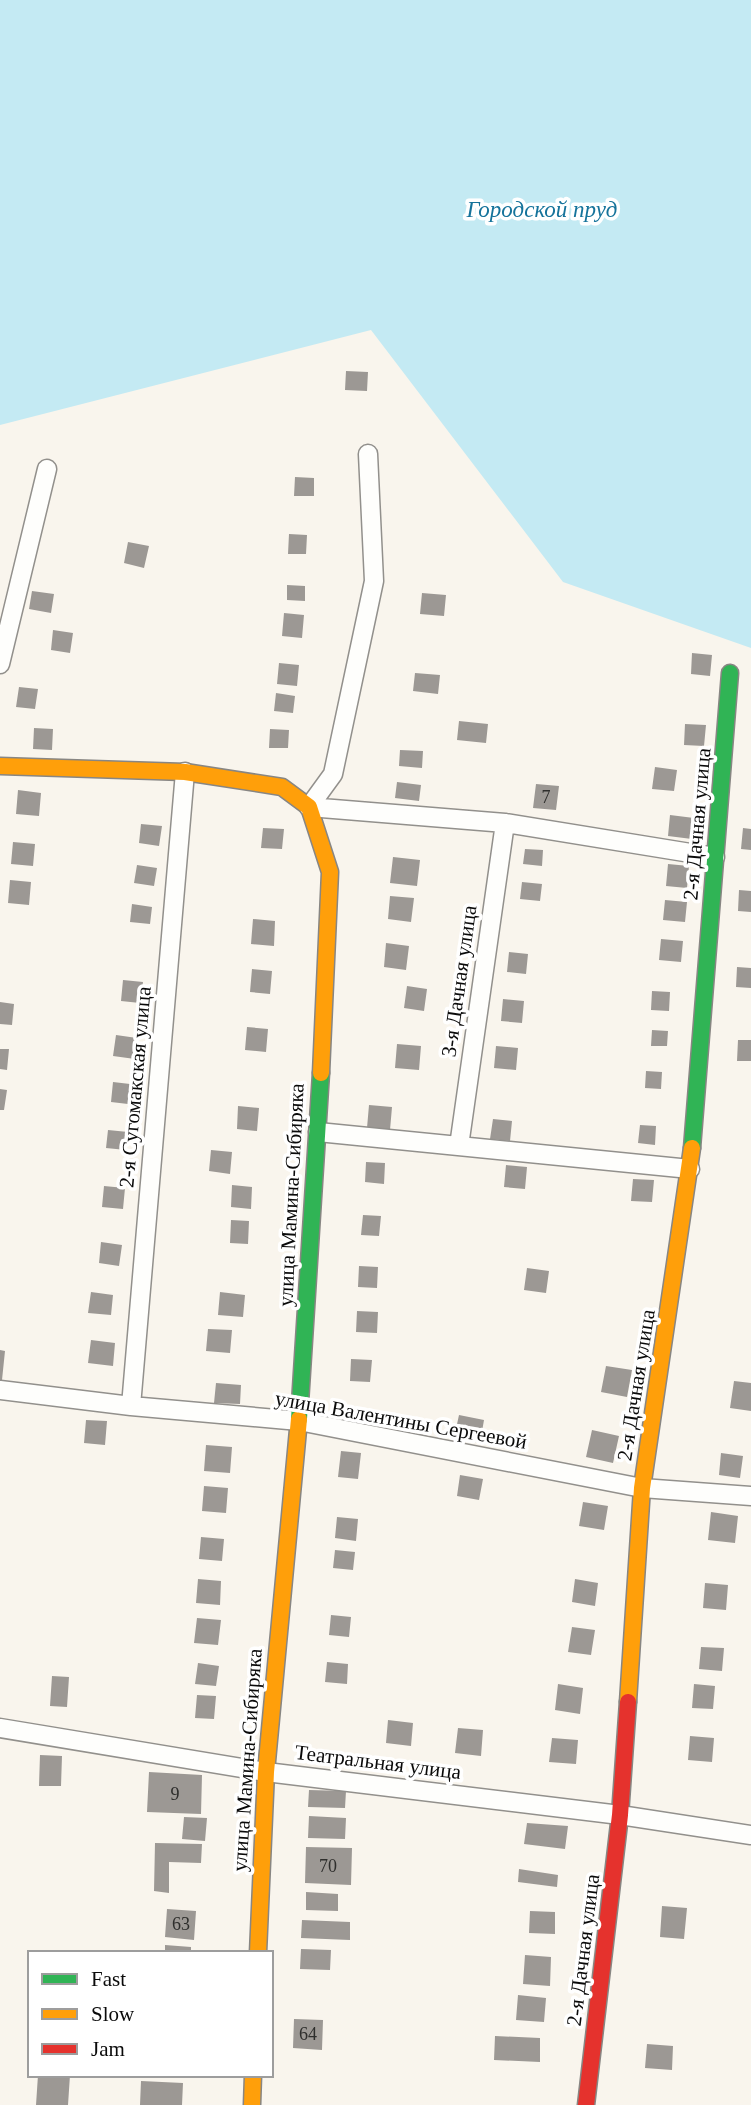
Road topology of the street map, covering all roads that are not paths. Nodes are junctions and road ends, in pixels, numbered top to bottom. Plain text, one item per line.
1 (368, 454) dead end
2 (47, 469) dead end
3 (0, 664) edge
4 (730, 673) dead end
5 (0, 766) edge
6 (185, 772) junction
7 (309, 807) junction
8 (505, 823) junction
9 (715, 857) junction
10 (318, 1132) junction
11 (459, 1146) junction
12 (690, 1169) junction
13 (0, 1390) edge
14 (131, 1406) junction
15 (299, 1421) junction
16 (642, 1488) junction
17 (751, 1496) edge
18 (0, 1728) edge
19 (266, 1772) junction
20 (620, 1815) junction
21 (751, 1835) edge
22 (258, 1951) edge
23 (253, 2077) edge
24 (252, 2105) edge
25 (586, 2105) edge

1 - 7 street
2 - 3 street
4 - 9 main road, 2-я Дачная улица
5 - 6 main road
6 - 7 main road
6 - 14 street, 2-я Сугомакская улица
7 - 8 street
7 - 10 main road, улица Мамина-Сибиряка
8 - 9 street
8 - 11 street, 3-я Дачная улица
9 - 12 main road, 2-я Дачная улица
10 - 11 street
10 - 15 main road, улица Мамина-Сибиряка
11 - 12 street
12 - 16 main road, 2-я Дачная улица
13 - 14 street, улица Валентины Сергеевой
14 - 15 street, улица Валентины Сергеевой
15 - 16 street, улица Валентины Сергеевой
15 - 19 main road, улица Мамина-Сибиряка
16 - 17 street, улица Валентины Сергеевой
16 - 20 main road, 2-я Дачная улица
18 - 19 street, Театральная улица
19 - 20 street, Театральная улица
19 - 22 main road, улица Мамина-Сибиряка
20 - 21 street, Театральная улица
20 - 25 main road, 2-я Дачная улица
23 - 24 main road

